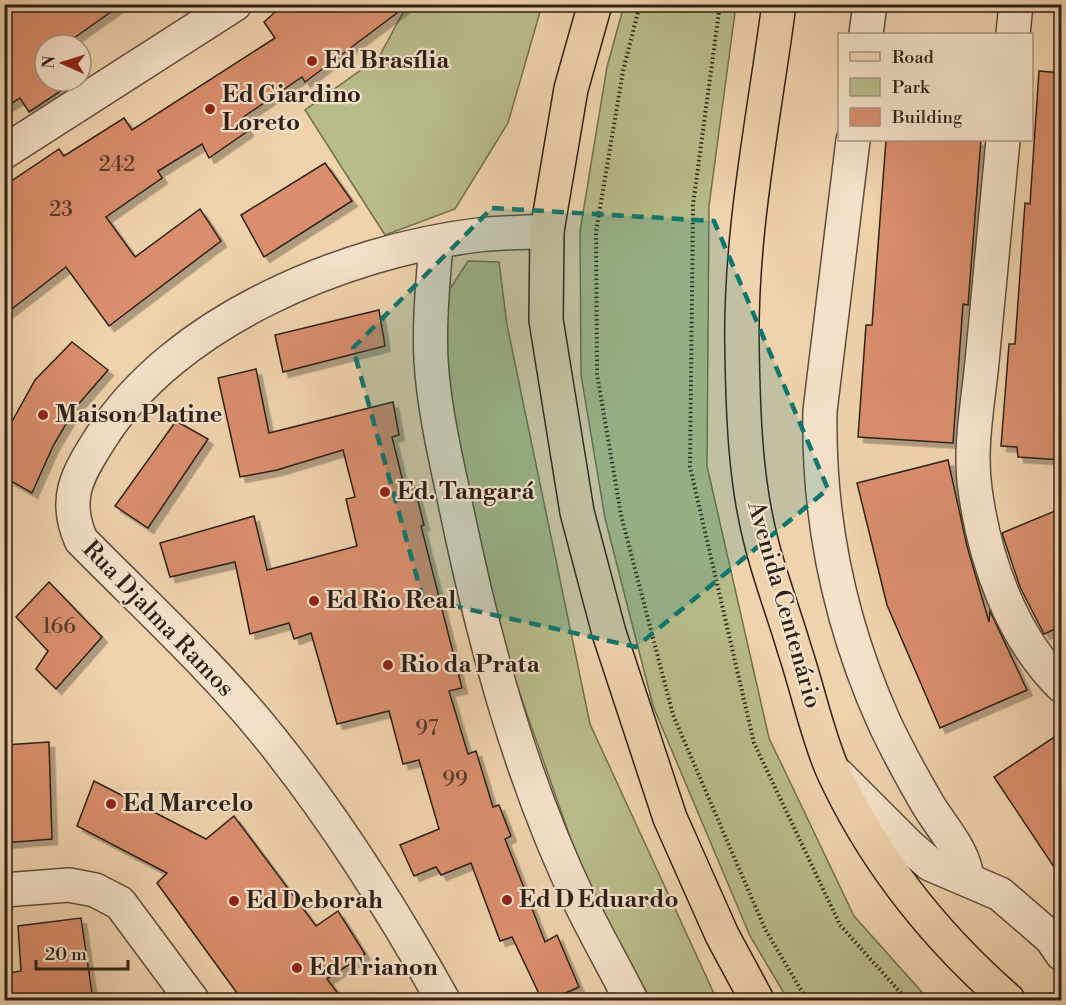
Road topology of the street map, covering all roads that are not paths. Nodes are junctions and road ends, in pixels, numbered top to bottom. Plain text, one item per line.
1 (235, 4) edge
2 (595, 4) edge
3 (779, 4) edge
4 (870, 4) edge
5 (1016, 4) edge
6 (866, 33) edge
7 (1013, 33) edge
8 (854, 141) edge
9 (1003, 141) edge
10 (4, 152) edge
11 (547, 231) junction
12 (436, 243) junction
13 (1062, 686) edge
14 (833, 770) junction
15 (967, 879) junction
16 (4, 890) edge
17 (1062, 954) edge
18 (192, 1000) edge
19 (443, 1000) edge
20 (631, 1000) edge
21 (757, 1000) edge
22 (1008, 1000) edge

1 - 10 street
2 - 11 main road
3 - 14 main road, Avenida Centenário
4 - 6 street
5 - 7 street
8 - 15 street
9 - 13 street
11 - 12 street, Rua Djalma Ramos
11 - 21 main road
12 - 19 street, Rua Djalma Ramos
12 - 20 street
14 - 15 street
14 - 22 main road, Avenida Centenário
15 - 17 street
16 - 18 street

